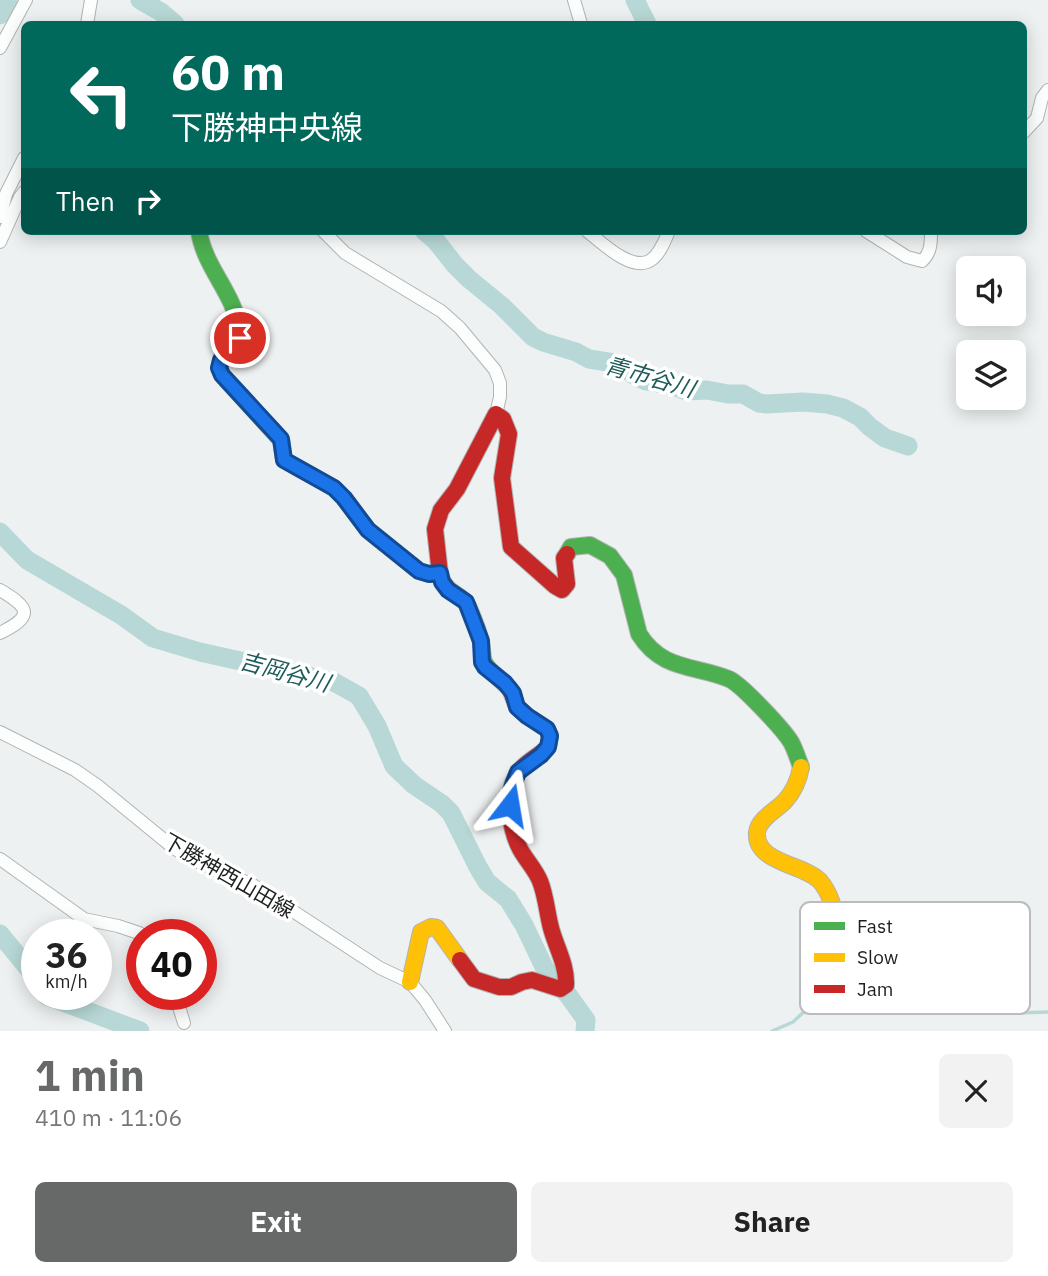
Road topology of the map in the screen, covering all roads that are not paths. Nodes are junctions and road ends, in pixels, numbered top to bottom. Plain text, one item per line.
1 (26, 0) edge
2 (91, 0) edge
3 (574, 0) edge
4 (88, 21) edge
5 (580, 21) edge
6 (0, 48) edge
7 (1048, 90) edge
8 (1027, 129) edge
9 (21, 164) edge
10 (21, 196) edge
11 (0, 217) edge
12 (200, 235) edge
13 (327, 235) edge
14 (592, 235) edge
15 (667, 235) edge
16 (872, 235) edge
17 (931, 235) edge
18 (0, 242) edge
19 (496, 414) junction
20 (440, 573) junction
21 (0, 590) edge
22 (0, 633) edge
23 (0, 732) edge
24 (0, 859) edge
25 (832, 902) edge
26 (126, 929) edge
27 (410, 982) junction
28 (180, 1010) edge
29 (184, 1023) dead end
30 (445, 1031) edge

1 - 6 street
2 - 4 street
3 - 5 street
7 - 8 street
9 - 11 street
10 - 18 street
12 - 20 street
13 - 19 street
14 - 15 street
16 - 17 street
19 - 20 street
19 - 25 street
20 - 27 street
21 - 22 street
23 - 27 street, 下勝神西山田線
24 - 26 street
27 - 30 street, 下勝神西山田線
28 - 29 street

